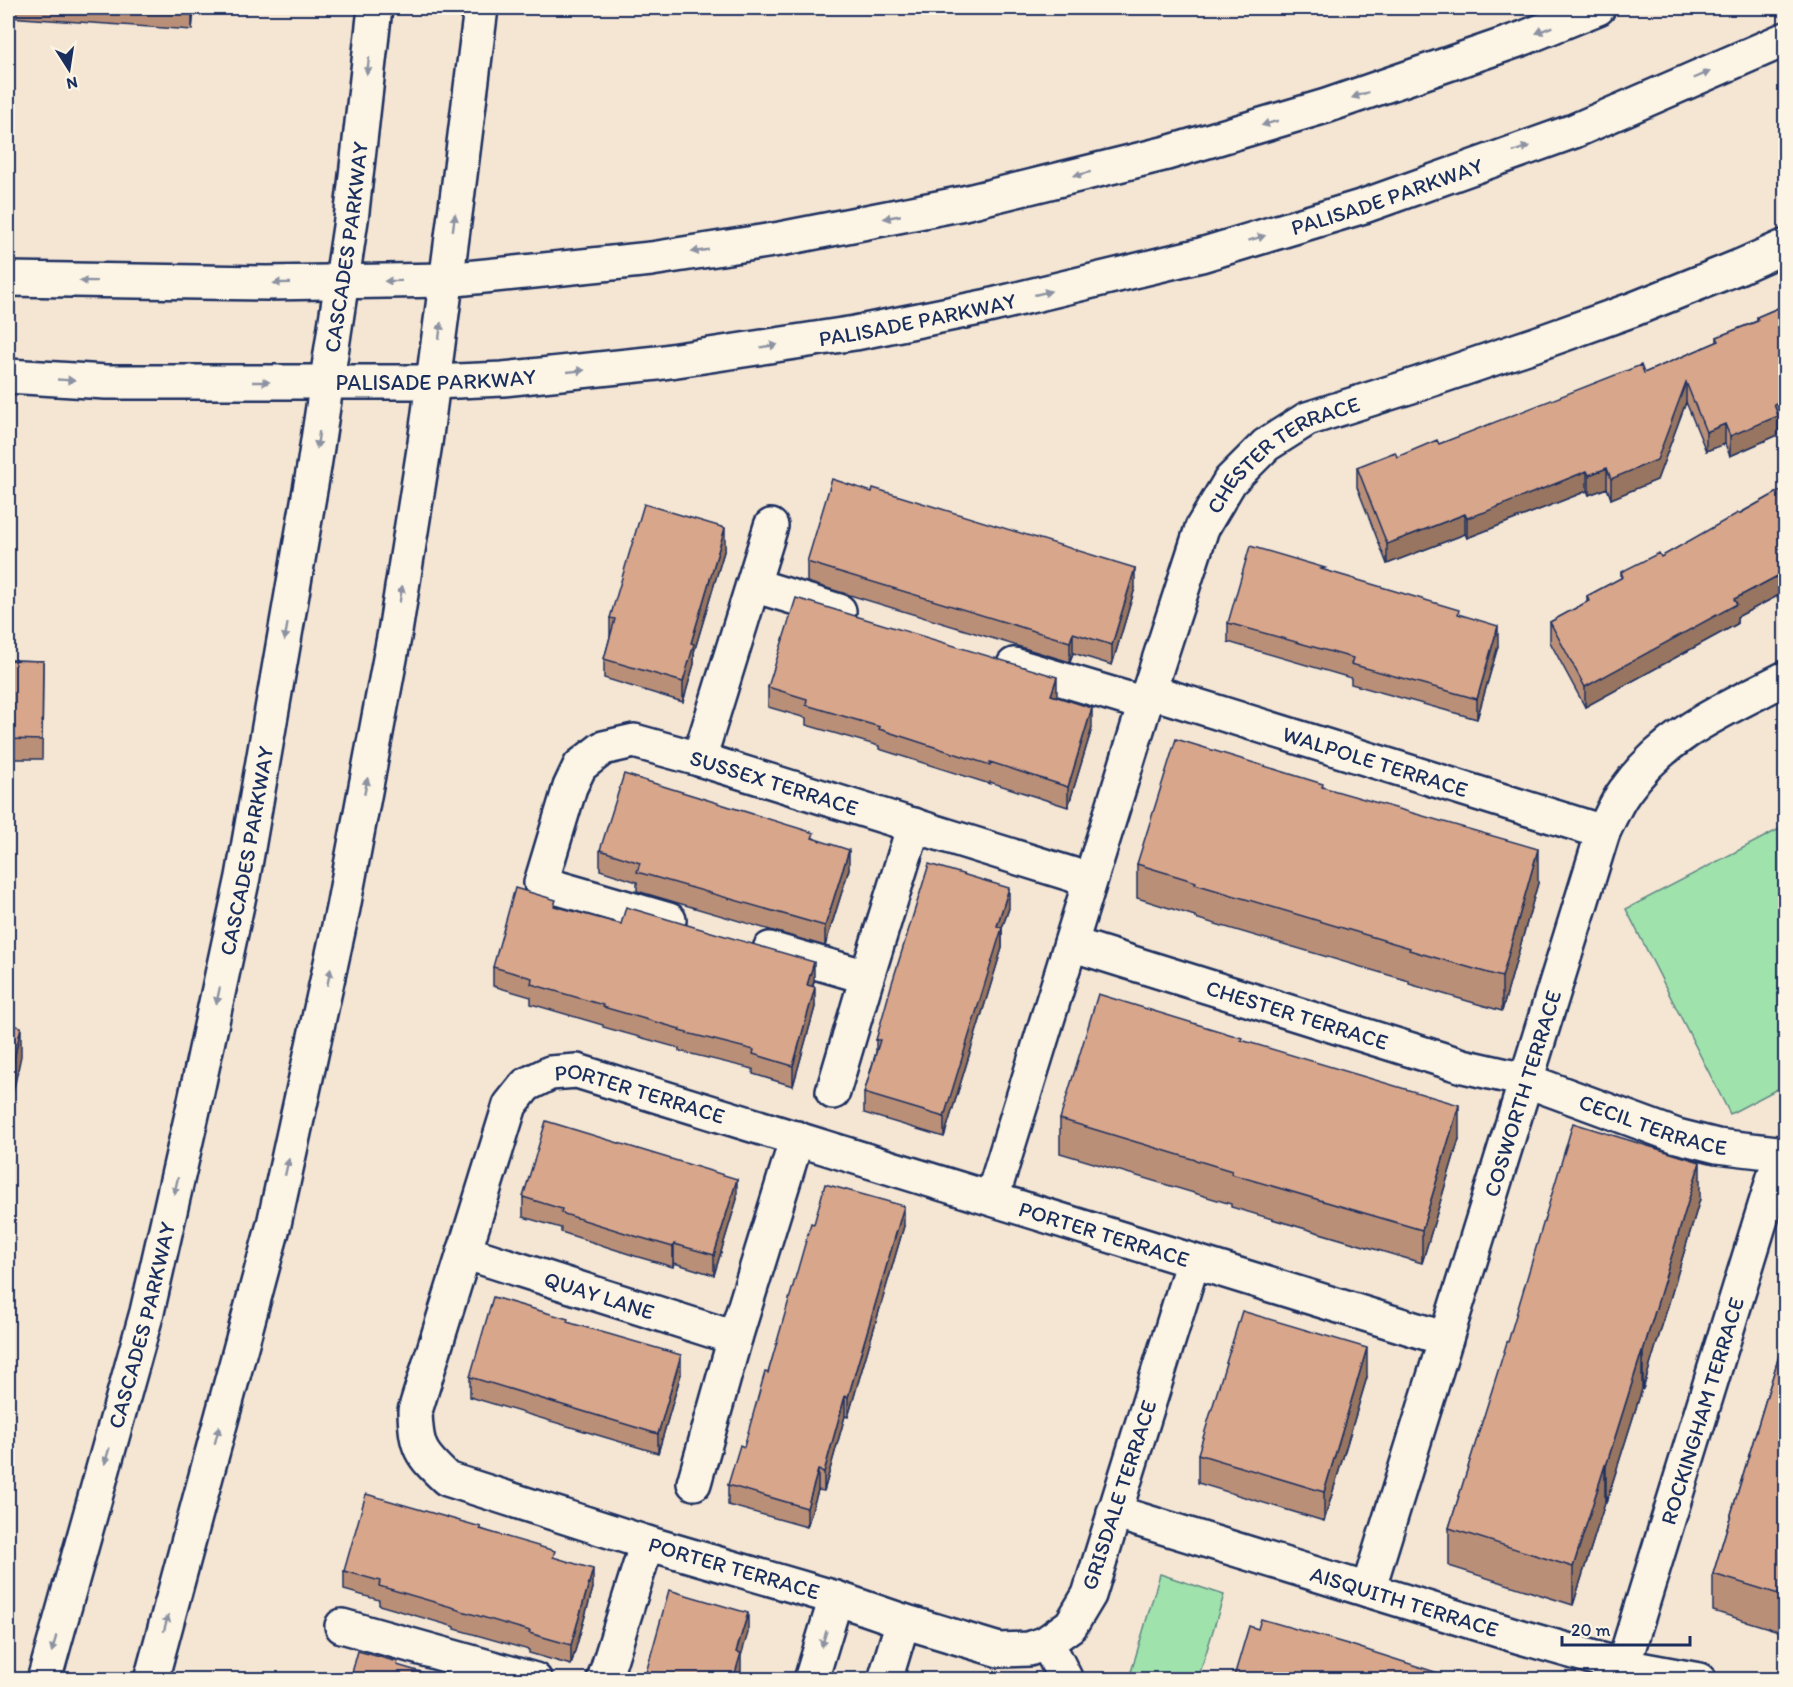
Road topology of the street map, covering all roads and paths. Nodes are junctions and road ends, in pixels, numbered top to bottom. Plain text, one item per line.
1 (375, 8) edge
2 (481, 8) edge
3 (1598, 8) edge
4 (1785, 39) edge
5 (1785, 246) edge
6 (8, 279) edge
7 (446, 280) junction
8 (341, 282) junction
9 (8, 376) edge
10 (326, 382) junction
11 (434, 382) junction
12 (771, 526) dead end
13 (753, 585) junction
14 (865, 619) edge
15 (988, 657) edge
16 (1785, 678) edge
17 (1147, 698) junction
18 (699, 759) junction
19 (914, 825) junction
20 (1603, 832) junction
21 (1090, 880) junction
22 (698, 928) edge
23 (743, 941) edge
24 (1071, 944) junction
25 (867, 977) junction
26 (1526, 1080) junction
27 (834, 1092) dead end
28 (797, 1138) junction
29 (1783, 1154) edge
30 (992, 1198) junction
31 (464, 1252) junction
32 (1193, 1261) junction
33 (735, 1338) junction
34 (1446, 1339) junction
35 (694, 1483) dead end
36 (1114, 1512) junction
37 (647, 1543) junction
38 (1368, 1590) junction
39 (836, 1598) junction
40 (903, 1621) junction
41 (342, 1626) dead end
42 (1046, 1643) junction
43 (1623, 1666) junction
44 (44, 1680) edge
45 (151, 1680) edge
46 (535, 1680) edge
47 (604, 1680) edge
48 (812, 1680) edge
49 (885, 1680) edge
50 (1066, 1680) edge
51 (1699, 1680) edge

1 -> 8 street, CASCADES PARKWAY
7 -> 2 street
3 -> 7 street
11 -> 4 street, PALISADE PARKWAY
5 - 17 street, CHESTER TERRACE
8 -> 6 street
7 -> 8 street
11 -> 7 street
8 - 10 street, CASCADES PARKWAY
9 -> 10 street, PALISADE PARKWAY
10 - 11 street, PALISADE PARKWAY
10 -> 44 street, CASCADES PARKWAY
45 -> 11 street
12 - 13 street
13 - 14 street
13 - 18 street
15 - 17 street, WALPOLE TERRACE
16 - 20 street, COSWORTH TERRACE
17 - 20 street, WALPOLE TERRACE
17 - 21 street, CHESTER TERRACE
18 - 19 street, SUSSEX TERRACE
18 - 22 street, SUSSEX TERRACE
19 - 21 street, SUSSEX TERRACE
19 - 25 street
20 - 26 street, COSWORTH TERRACE
21 - 24 street, CHESTER TERRACE
23 - 25 street
24 - 26 street, CHESTER TERRACE
24 - 30 street, CHESTER TERRACE
25 - 27 street
26 - 29 street, CECIL TERRACE
26 - 34 street, COSWORTH TERRACE
28 - 30 street, PORTER TERRACE
28 - 31 street, PORTER TERRACE
28 - 33 street
29 - 43 street, ROCKINGHAM TERRACE
30 - 32 street, PORTER TERRACE
31 - 33 street, QUAY LANE
31 - 37 street, PORTER TERRACE
32 - 34 street, PORTER TERRACE
32 - 36 street, GRISDALE TERRACE
33 - 35 street
34 - 38 street, COSWORTH TERRACE
36 - 38 street, AISQUITH TERRACE
36 - 42 street, GRISDALE TERRACE
37 - 39 street, PORTER TERRACE
37 - 47 street
38 - 43 street, AISQUITH TERRACE
39 - 40 street, GRISDALE TERRACE
39 -> 48 street
40 - 42 street, GRISDALE TERRACE
40 - 49 street
41 - 46 street
42 - 50 street
43 - 51 street, AISQUITH TERRACE

